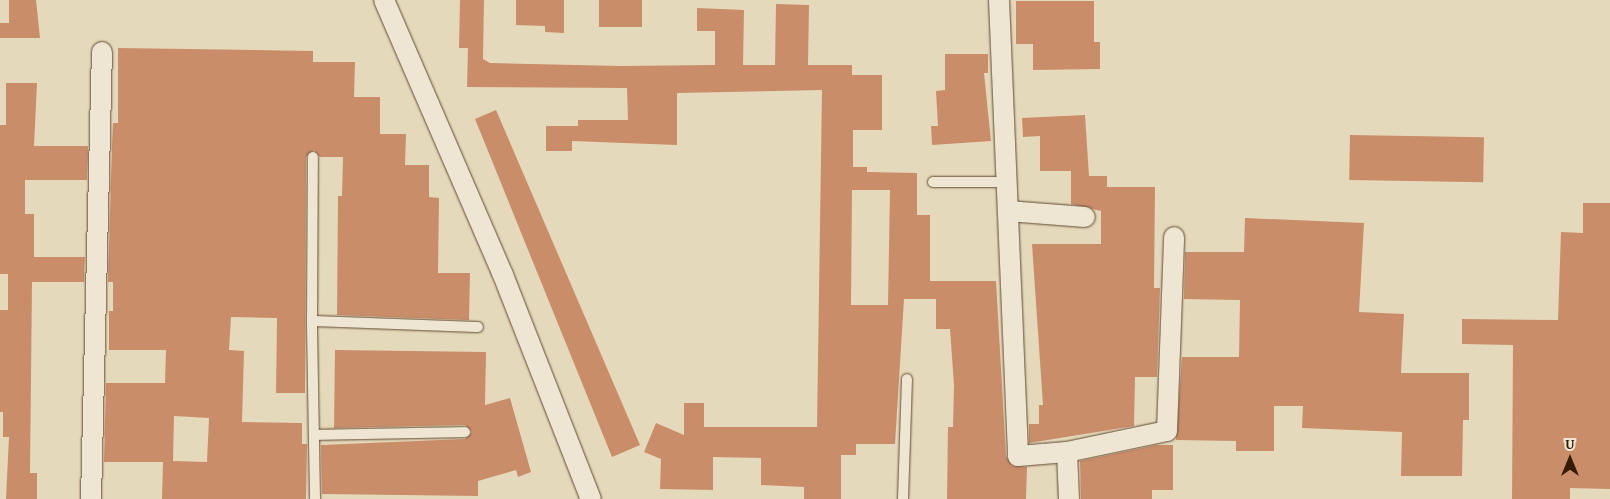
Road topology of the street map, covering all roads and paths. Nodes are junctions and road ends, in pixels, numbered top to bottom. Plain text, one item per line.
1 (384, 0) edge
2 (999, 0) edge
3 (102, 52) dead end
4 (313, 156) dead end
5 (932, 182) dead end
6 (1004, 182) junction
7 (1008, 211) junction
8 (1085, 217) dead end
9 (1174, 237) dead end
10 (312, 321) junction
11 (478, 328) dead end
12 (907, 379) dead end
13 (465, 432) dead end
14 (314, 435) junction
15 (1067, 452) junction
16 (92, 499) edge
17 (314, 499) edge
18 (591, 499) edge
19 (903, 499) edge
20 (1069, 499) edge

1 - 18 street
2 - 6 street
3 - 16 street
4 - 10 lane
5 - 6 lane
6 - 7 street
7 - 8 street
7 - 15 street
9 - 15 street
10 - 11 lane
10 - 14 lane
12 - 19 lane
13 - 14 lane
14 - 17 lane
15 - 20 street

